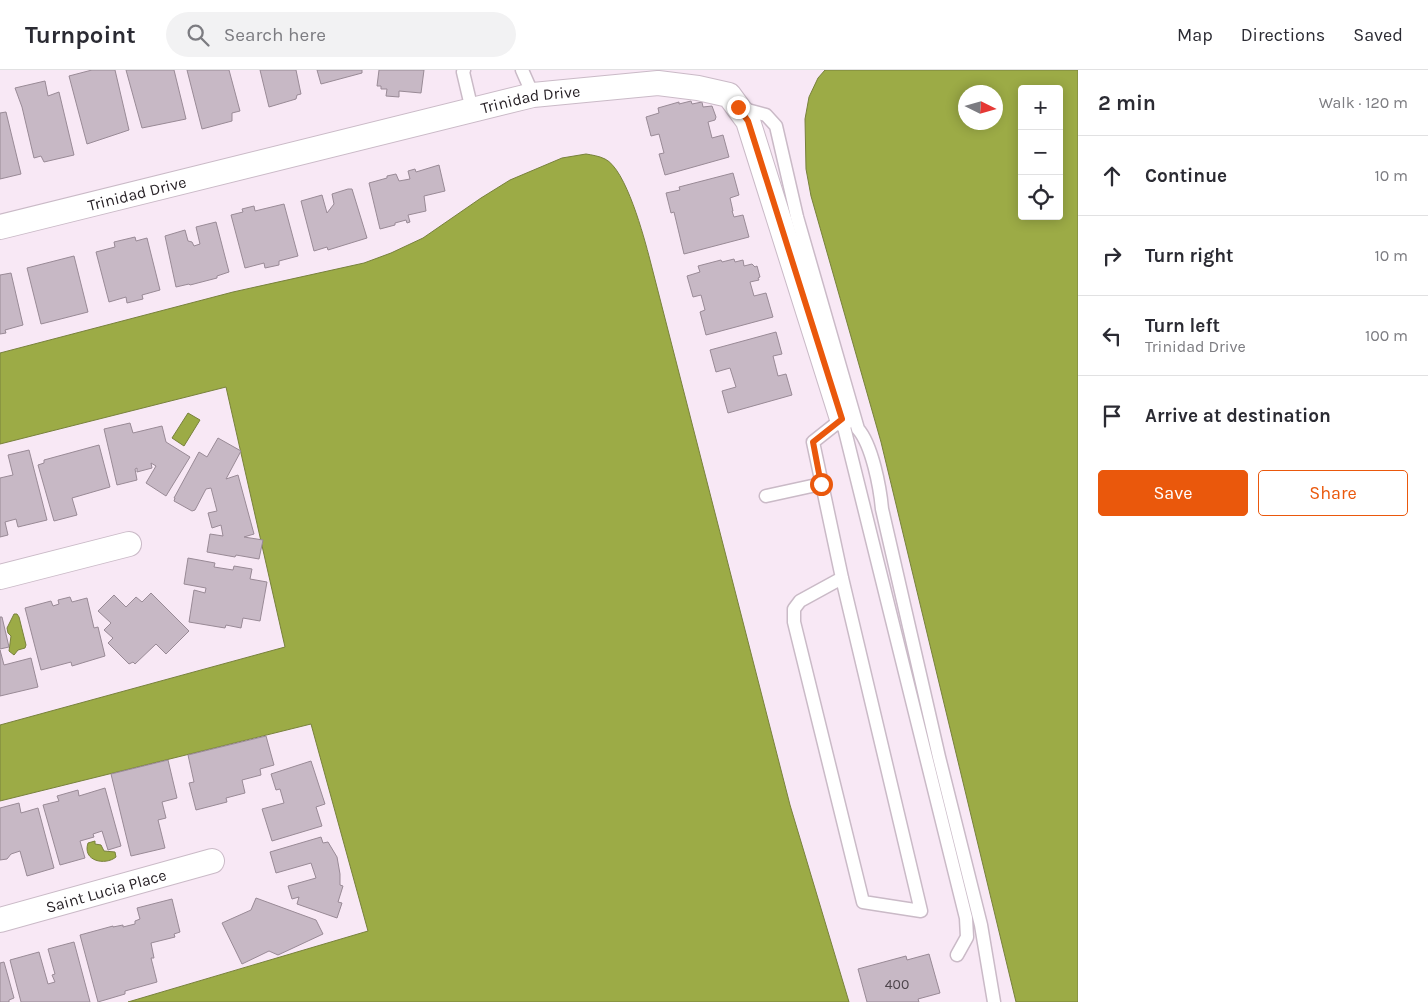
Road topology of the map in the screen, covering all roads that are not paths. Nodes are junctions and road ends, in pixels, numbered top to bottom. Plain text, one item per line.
1 (464, 70) edge
2 (522, 70) edge
3 (533, 95) junction
4 (738, 107) junction
5 (472, 110) junction
6 (0, 227) edge
7 (842, 419) junction
8 (821, 484) junction
9 (766, 496) dead end
10 (129, 544) dead end
11 (0, 577) edge
12 (842, 578) junction
13 (212, 862) dead end
14 (0, 920) edge
15 (957, 955) dead end
16 (994, 1002) edge

1 - 5 lane
2 - 3 lane
3 - 4 street, Trinidad Drive
3 - 5 street, Trinidad Drive
4 - 7 street, Trinidad Drive
4 - 16 lane
5 - 6 street, Trinidad Drive
7 - 8 lane
7 - 15 lane
8 - 9 lane
8 - 12 lane
10 - 11 street
12 - 12 lane
13 - 14 street, Saint Lucia Place

